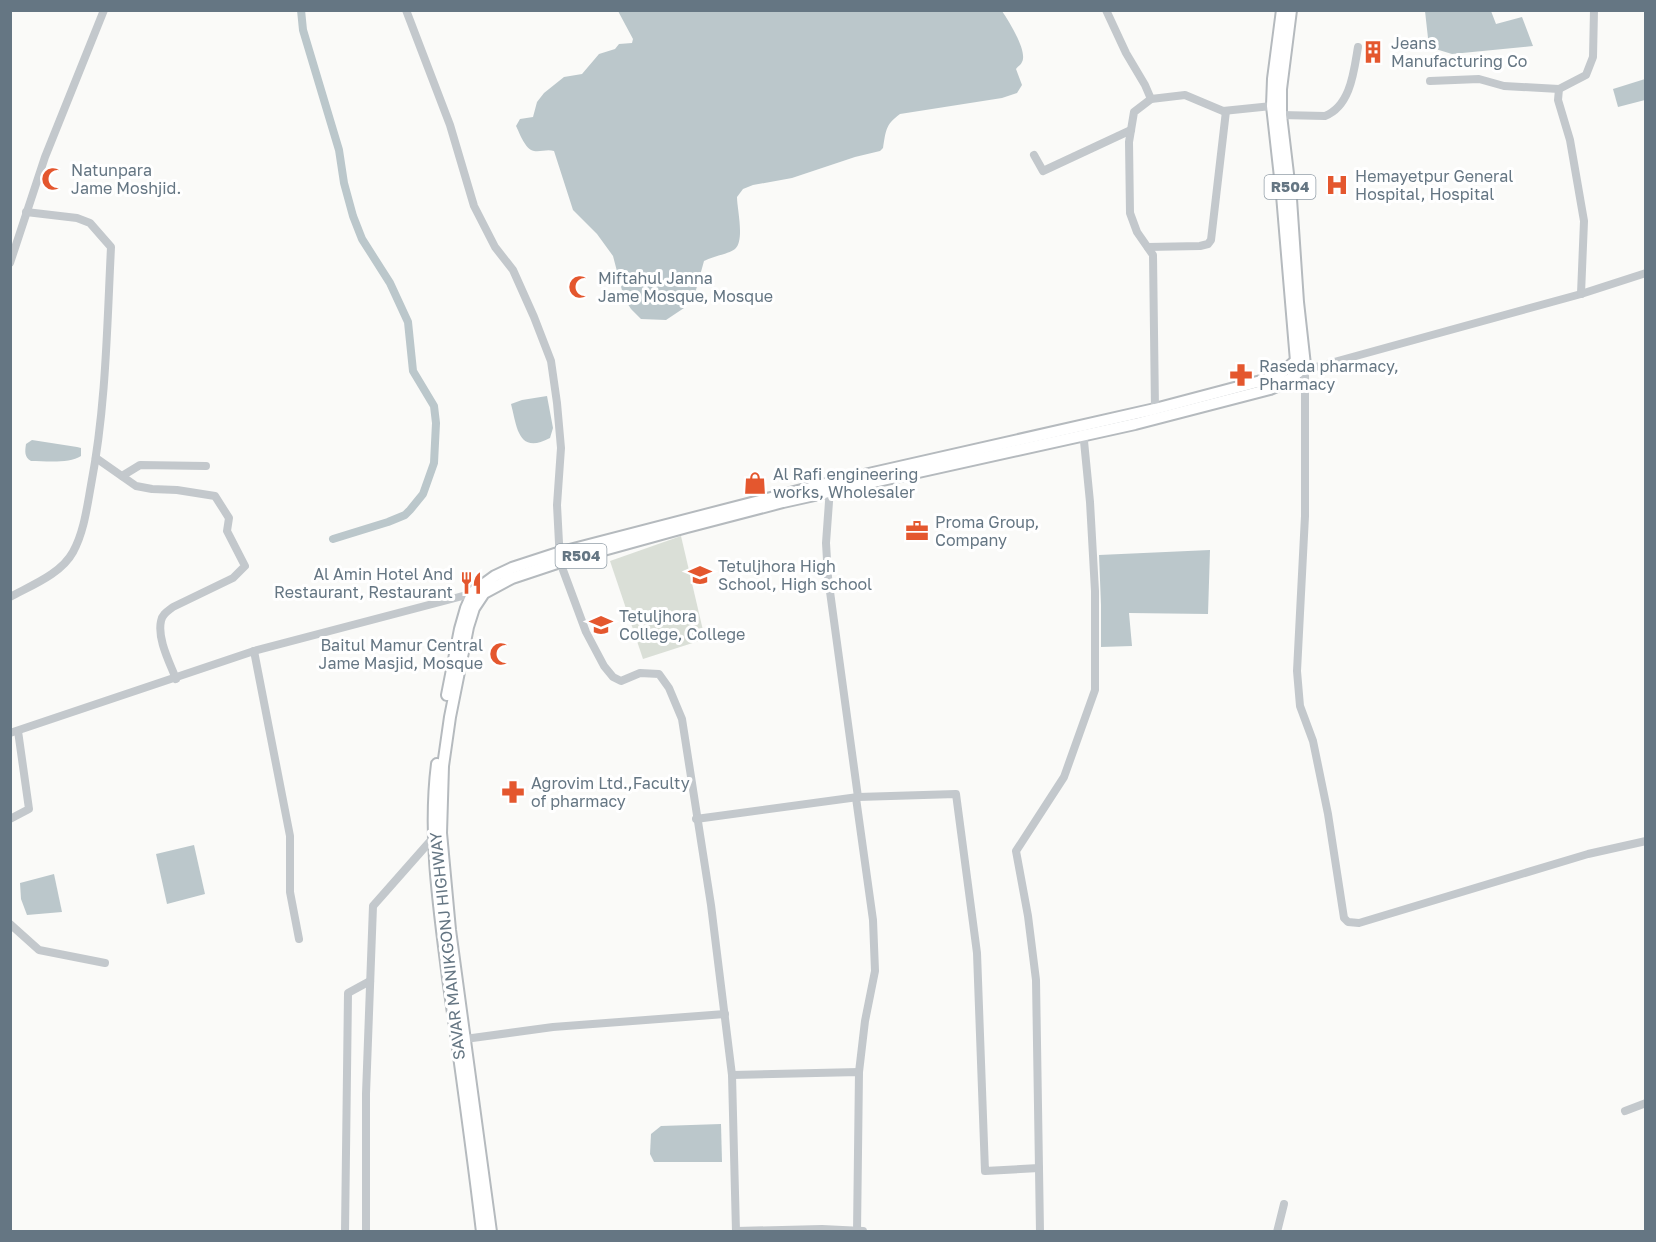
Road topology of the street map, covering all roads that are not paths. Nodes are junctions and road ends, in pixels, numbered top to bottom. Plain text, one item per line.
1 (104, 10) edge
2 (406, 10) edge
3 (1106, 10) edge
4 (1282, 10) edge
5 (1291, 10) edge
6 (1594, 10) edge
7 (1358, 47) dead end
8 (1430, 81) dead end
9 (1558, 89) junction
10 (1151, 99) junction
11 (1272, 106) junction
12 (1226, 111) junction
13 (1281, 115) junction
14 (1131, 130) junction
15 (1034, 155) dead end
16 (26, 212) junction
17 (1148, 247) junction
18 (10, 263) edge
19 (1646, 273) edge
20 (1581, 294) junction
21 (1302, 369) junction
22 (1155, 409) junction
23 (1083, 429) junction
24 (96, 458) junction
25 (206, 466) dead end
26 (122, 476) junction
27 (830, 487) junction
28 (559, 558) junction
29 (478, 592) junction
30 (10, 597) edge
31 (254, 651) junction
32 (176, 679) junction
33 (14, 732) edge
34 (857, 798) junction
35 (10, 819) edge
36 (696, 819) junction
37 (433, 838) junction
38 (1646, 841) edge
39 (10, 924) edge
40 (299, 939) dead end
41 (105, 963) dead end
42 (370, 981) junction
43 (725, 1014) junction
44 (465, 1039) junction
45 (859, 1072) junction
46 (732, 1075) junction
47 (1646, 1103) edge
48 (1625, 1112) dead end
49 (1039, 1168) junction
50 (1284, 1204) dead end
51 (791, 1230) edge
52 (736, 1231) edge
53 (859, 1231) edge
54 (345, 1232) edge
55 (366, 1232) edge
56 (482, 1232) edge
57 (491, 1232) edge
58 (1040, 1232) edge
59 (1277, 1232) edge

1 - 16 street
2 - 28 street
3 - 10 street
4 - 11 main road, R504
5 - 13 main road, R504
6 - 9 street
7 - 13 street
8 - 9 street
9 - 20 street
10 - 12 street
10 - 14 street
11 - 12 street
11 - 21 main road, R504
12 - 17 street
13 - 21 main road, R504
14 - 15 street
14 - 17 street
16 - 18 street
16 - 24 street
17 - 22 street
19 - 20 street
20 - 21 street
21 - 22 main road, R504
21 - 23 main road, R504
21 - 38 street
22 - 23 main road, R504
23 - 27 main road, R504
23 - 49 street
24 - 26 street
24 - 30 street
25 - 26 street
26 - 32 street
27 - 28 main road, R504
27 - 34 street
28 - 29 main road, R504
28 - 36 street
29 - 31 street
29 - 37 main road, SAVAR MANIKGONJ HIGHWAY
29 - 44 main road, R504
31 - 32 street
31 - 40 street
32 - 33 street
33 - 35 street
34 - 36 street
34 - 45 street
34 - 49 street
36 - 43 street
37 - 42 street
37 - 56 main road, SAVAR MANIKGONJ HIGHWAY
39 - 41 street
42 - 54 street
42 - 55 street
43 - 44 street
43 - 46 street
44 - 57 main road, R504
45 - 46 street
45 - 53 street
46 - 52 street
47 - 48 street
49 - 58 street
50 - 59 street
51 - 52 street
51 - 53 street

